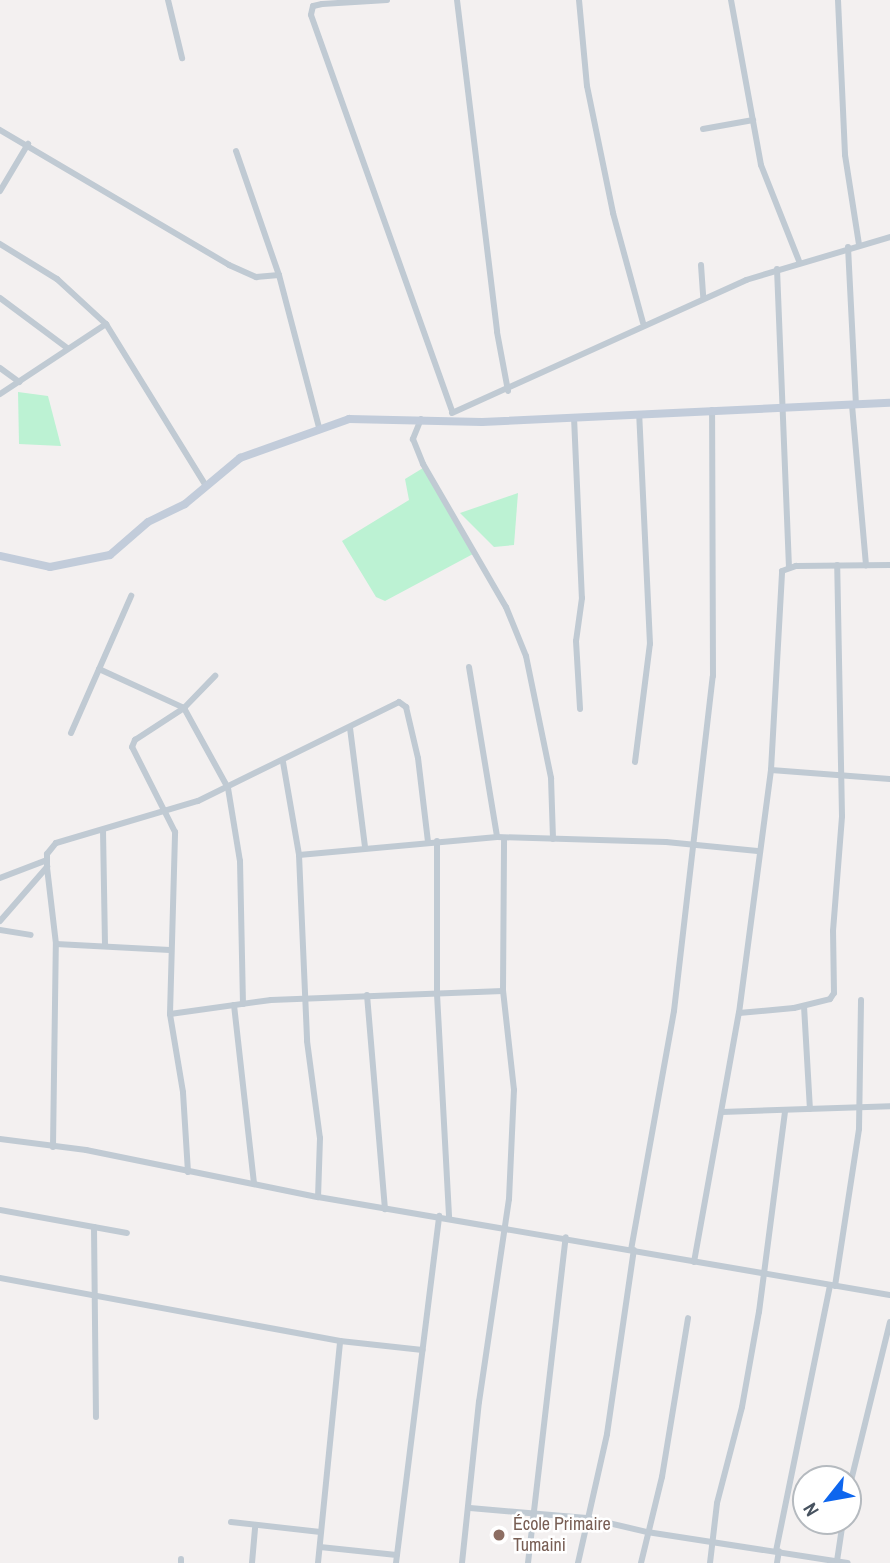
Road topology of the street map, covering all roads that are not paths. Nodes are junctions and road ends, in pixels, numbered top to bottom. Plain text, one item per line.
1 (168, 0) edge
2 (387, 0) edge
3 (457, 0) edge
4 (579, 0) edge
5 (731, 0) edge
6 (838, 0) edge
7 (182, 58) dead end
8 (753, 120) junction
9 (0, 130) edge
10 (703, 130) dead end
11 (28, 144) junction
12 (236, 151) dead end
13 (0, 191) edge
14 (890, 237) edge
15 (0, 244) edge
16 (859, 244) junction
17 (848, 247) junction
18 (799, 261) junction
19 (701, 265) dead end
20 (777, 269) junction
21 (279, 275) junction
22 (703, 297) junction
23 (0, 298) edge
24 (643, 323) junction
25 (106, 324) junction
26 (66, 348) junction
27 (0, 368) edge
28 (19, 382) junction
29 (508, 391) junction
30 (0, 394) edge
31 (890, 403) edge
32 (854, 405) junction
33 (779, 407) junction
34 (712, 410) junction
35 (452, 412) junction
36 (639, 414) junction
37 (574, 418) junction
38 (421, 419) junction
39 (450, 421) junction
40 (319, 428) junction
41 (206, 486) junction
42 (0, 556) edge
43 (836, 565) junction
44 (866, 565) junction
45 (890, 565) edge
46 (789, 568) junction
47 (131, 596) dead end
48 (469, 667) dead end
49 (99, 669) junction
50 (215, 676) dead end
51 (184, 708) junction
52 (580, 709) dead end
53 (350, 728) junction
54 (71, 733) dead end
55 (283, 762) junction
56 (635, 762) dead end
57 (771, 769) junction
58 (841, 777) junction
59 (890, 779) edge
60 (228, 788) junction
61 (168, 812) junction
62 (103, 830) junction
63 (500, 838) junction
64 (553, 839) junction
65 (437, 841) junction
66 (428, 842) junction
67 (692, 844) junction
68 (365, 846) junction
69 (758, 851) junction
70 (299, 855) junction
71 (47, 864) junction
72 (0, 877) edge
73 (0, 921) edge
74 (0, 930) edge
75 (31, 935) dead end
76 (56, 944) junction
77 (105, 946) junction
78 (170, 950) junction
79 (503, 991) junction
80 (437, 994) junction
81 (367, 995) junction
82 (306, 998) junction
83 (861, 1000) dead end
84 (243, 1004) junction
85 (234, 1005) junction
86 (804, 1006) junction
87 (739, 1013) junction
88 (170, 1014) junction
89 (861, 1106) junction
90 (890, 1106) edge
91 (810, 1109) junction
92 (785, 1111) junction
93 (722, 1112) junction
94 (0, 1139) edge
95 (53, 1147) junction
96 (188, 1172) junction
97 (254, 1184) junction
98 (318, 1197) junction
99 (385, 1209) junction
100 (0, 1210) edge
101 (439, 1216) junction
102 (449, 1218) junction
103 (94, 1227) junction
104 (503, 1227) junction
105 (127, 1233) dead end
106 (566, 1237) junction
107 (633, 1250) junction
108 (694, 1262) junction
109 (764, 1275) junction
110 (0, 1278) edge
111 (833, 1286) junction
112 (94, 1295) junction
113 (890, 1295) edge
114 (688, 1318) dead end
115 (890, 1322) edge
116 (340, 1341) junction
117 (423, 1350) junction
118 (96, 1417) dead end
119 (855, 1465) edge
120 (470, 1508) junction
121 (534, 1513) junction
122 (587, 1518) junction
123 (231, 1522) dead end
124 (255, 1528) junction
125 (320, 1532) junction
126 (648, 1532) junction
127 (841, 1535) edge
128 (714, 1542) junction
129 (320, 1546) junction
130 (777, 1551) junction
131 (396, 1559) edge
132 (837, 1561) junction
133 (252, 1563) edge
134 (318, 1563) edge
135 (462, 1563) edge
136 (528, 1563) edge
137 (578, 1563) edge
138 (641, 1563) edge
139 (710, 1563) edge
140 (777, 1563) edge
141 (848, 1563) edge

1 - 7 street
2 - 35 street
3 - 29 street
4 - 24 street
5 - 8 street
6 - 16 street
8 - 10 street
8 - 18 street
9 - 11 street
11 - 13 street
11 - 21 street
12 - 21 street
14 - 16 street
15 - 25 street
16 - 17 street
17 - 18 street
17 - 32 street
18 - 20 street
19 - 22 street
20 - 22 street
20 - 33 street
21 - 40 street
22 - 24 street
23 - 26 street
24 - 29 street
25 - 26 street
25 - 41 street
26 - 28 street
27 - 28 street
28 - 30 street
29 - 35 street
31 - 32 street
32 - 33 street
32 - 44 street
33 - 34 street
33 - 46 street
34 - 36 street
34 - 67 street
35 - 39 street
36 - 37 street
36 - 56 street
37 - 39 street
37 - 52 street
38 - 39 street
38 - 40 street
38 - 64 street
40 - 41 street
41 - 42 street
43 - 44 street
43 - 46 street
43 - 58 street
44 - 45 street
46 - 57 street
47 - 49 street
48 - 63 street
49 - 51 street
49 - 54 street
50 - 51 street
51 - 60 street
51 - 61 street
53 - 55 street
53 - 66 street
53 - 68 street
55 - 60 street
55 - 70 street
57 - 58 street
57 - 69 street
58 - 59 street
58 - 86 street
60 - 61 street
60 - 84 street
61 - 62 street
61 - 78 street
62 - 71 street
62 - 77 street
63 - 64 street
63 - 65 street
63 - 79 street
64 - 67 street
65 - 66 street
65 - 80 street
66 - 68 street
67 - 69 street
67 - 107 street
68 - 70 street
69 - 87 street
70 - 82 street
71 - 72 street
71 - 73 street
71 - 76 street
74 - 75 street
76 - 77 street
76 - 95 street
77 - 78 street
78 - 88 street
79 - 80 street
79 - 104 street
80 - 81 street
80 - 102 street
81 - 82 street
81 - 99 street
82 - 84 street
82 - 98 street
83 - 89 street
84 - 85 street
85 - 88 street
85 - 97 street
86 - 87 street
86 - 91 street
87 - 93 street
88 - 96 street
89 - 90 street
89 - 91 street
89 - 111 street
91 - 92 street
92 - 93 street
92 - 109 street
93 - 108 street
94 - 95 street
95 - 96 street
96 - 97 street
97 - 98 street
98 - 99 street
99 - 101 street
100 - 103 street
101 - 102 street
101 - 117 street
102 - 104 street
103 - 105 street
103 - 112 street
104 - 106 street
104 - 120 street
106 - 107 street
106 - 121 street
107 - 108 street
107 - 122 street
108 - 109 street
109 - 111 street
109 - 128 street
110 - 112 street
111 - 113 street
111 - 130 street
112 - 116 street
112 - 118 street
114 - 126 street
115 - 119 street
116 - 117 street
116 - 125 street
117 - 131 street
120 - 121 street
120 - 135 street
121 - 122 street
121 - 136 street
122 - 126 street
122 - 137 street
123 - 124 street
124 - 125 street
124 - 133 street
125 - 129 street
126 - 128 street
126 - 138 street
127 - 132 street
128 - 130 street
128 - 139 street
129 - 131 street
129 - 134 street
130 - 132 street
130 - 140 street
132 - 141 street

